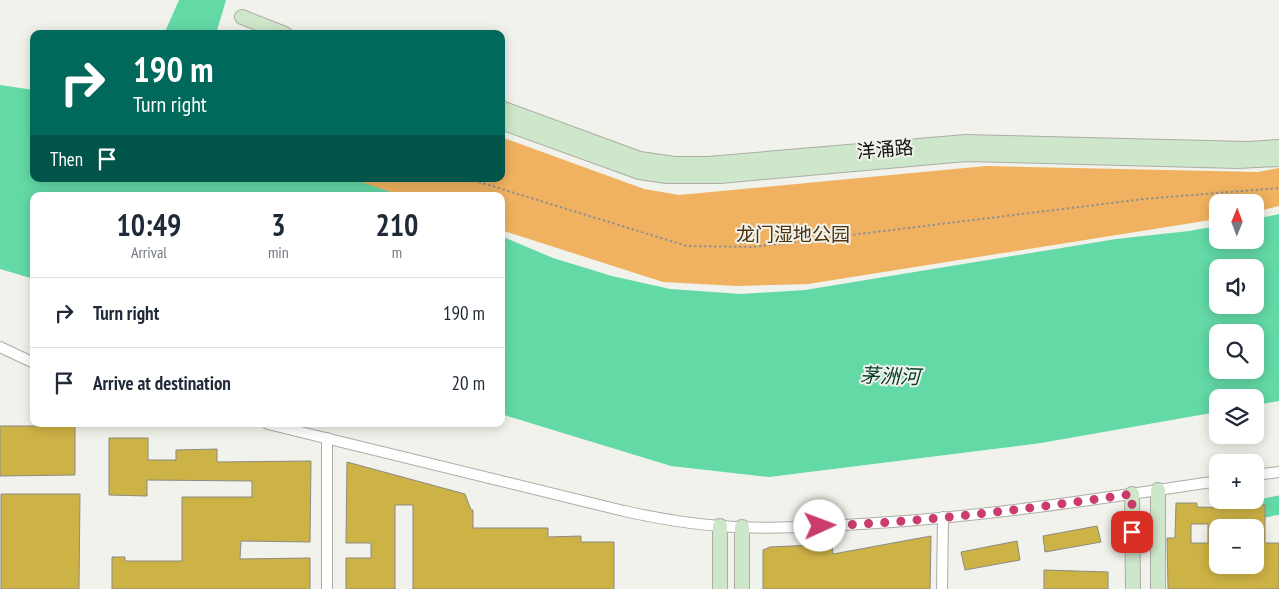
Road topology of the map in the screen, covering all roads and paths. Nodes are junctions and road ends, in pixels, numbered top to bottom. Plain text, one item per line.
1 (242, 17) dead end
2 (275, 30) edge
3 (505, 109) edge
4 (505, 123) edge
5 (1279, 148) edge
6 (1279, 159) edge
7 (479, 182) edge
8 (1279, 188) edge
9 (0, 347) edge
10 (30, 362) edge
11 (281, 427) edge
12 (327, 438) junction
13 (1279, 472) edge
14 (1264, 474) edge
15 (1209, 482) edge
16 (1158, 490) junction
17 (1132, 494) junction
18 (943, 517) junction
19 (720, 526) junction
20 (742, 528) junction
21 (327, 589) edge
22 (720, 589) edge
23 (742, 589) edge
24 (942, 589) edge
25 (1133, 589) edge
26 (1158, 589) edge

1 - 2 street
3 - 5 street, 洋涌路
4 - 6 street, 洋涌路
7 - 8 path
9 - 10 street
11 - 12 street
12 - 19 street
12 - 21 street
13 - 14 street
15 - 16 street
16 - 17 street
16 - 26 street
17 - 18 street
17 - 25 street
18 - 20 street
18 - 24 street
19 - 20 street
19 - 22 street
20 - 23 street

